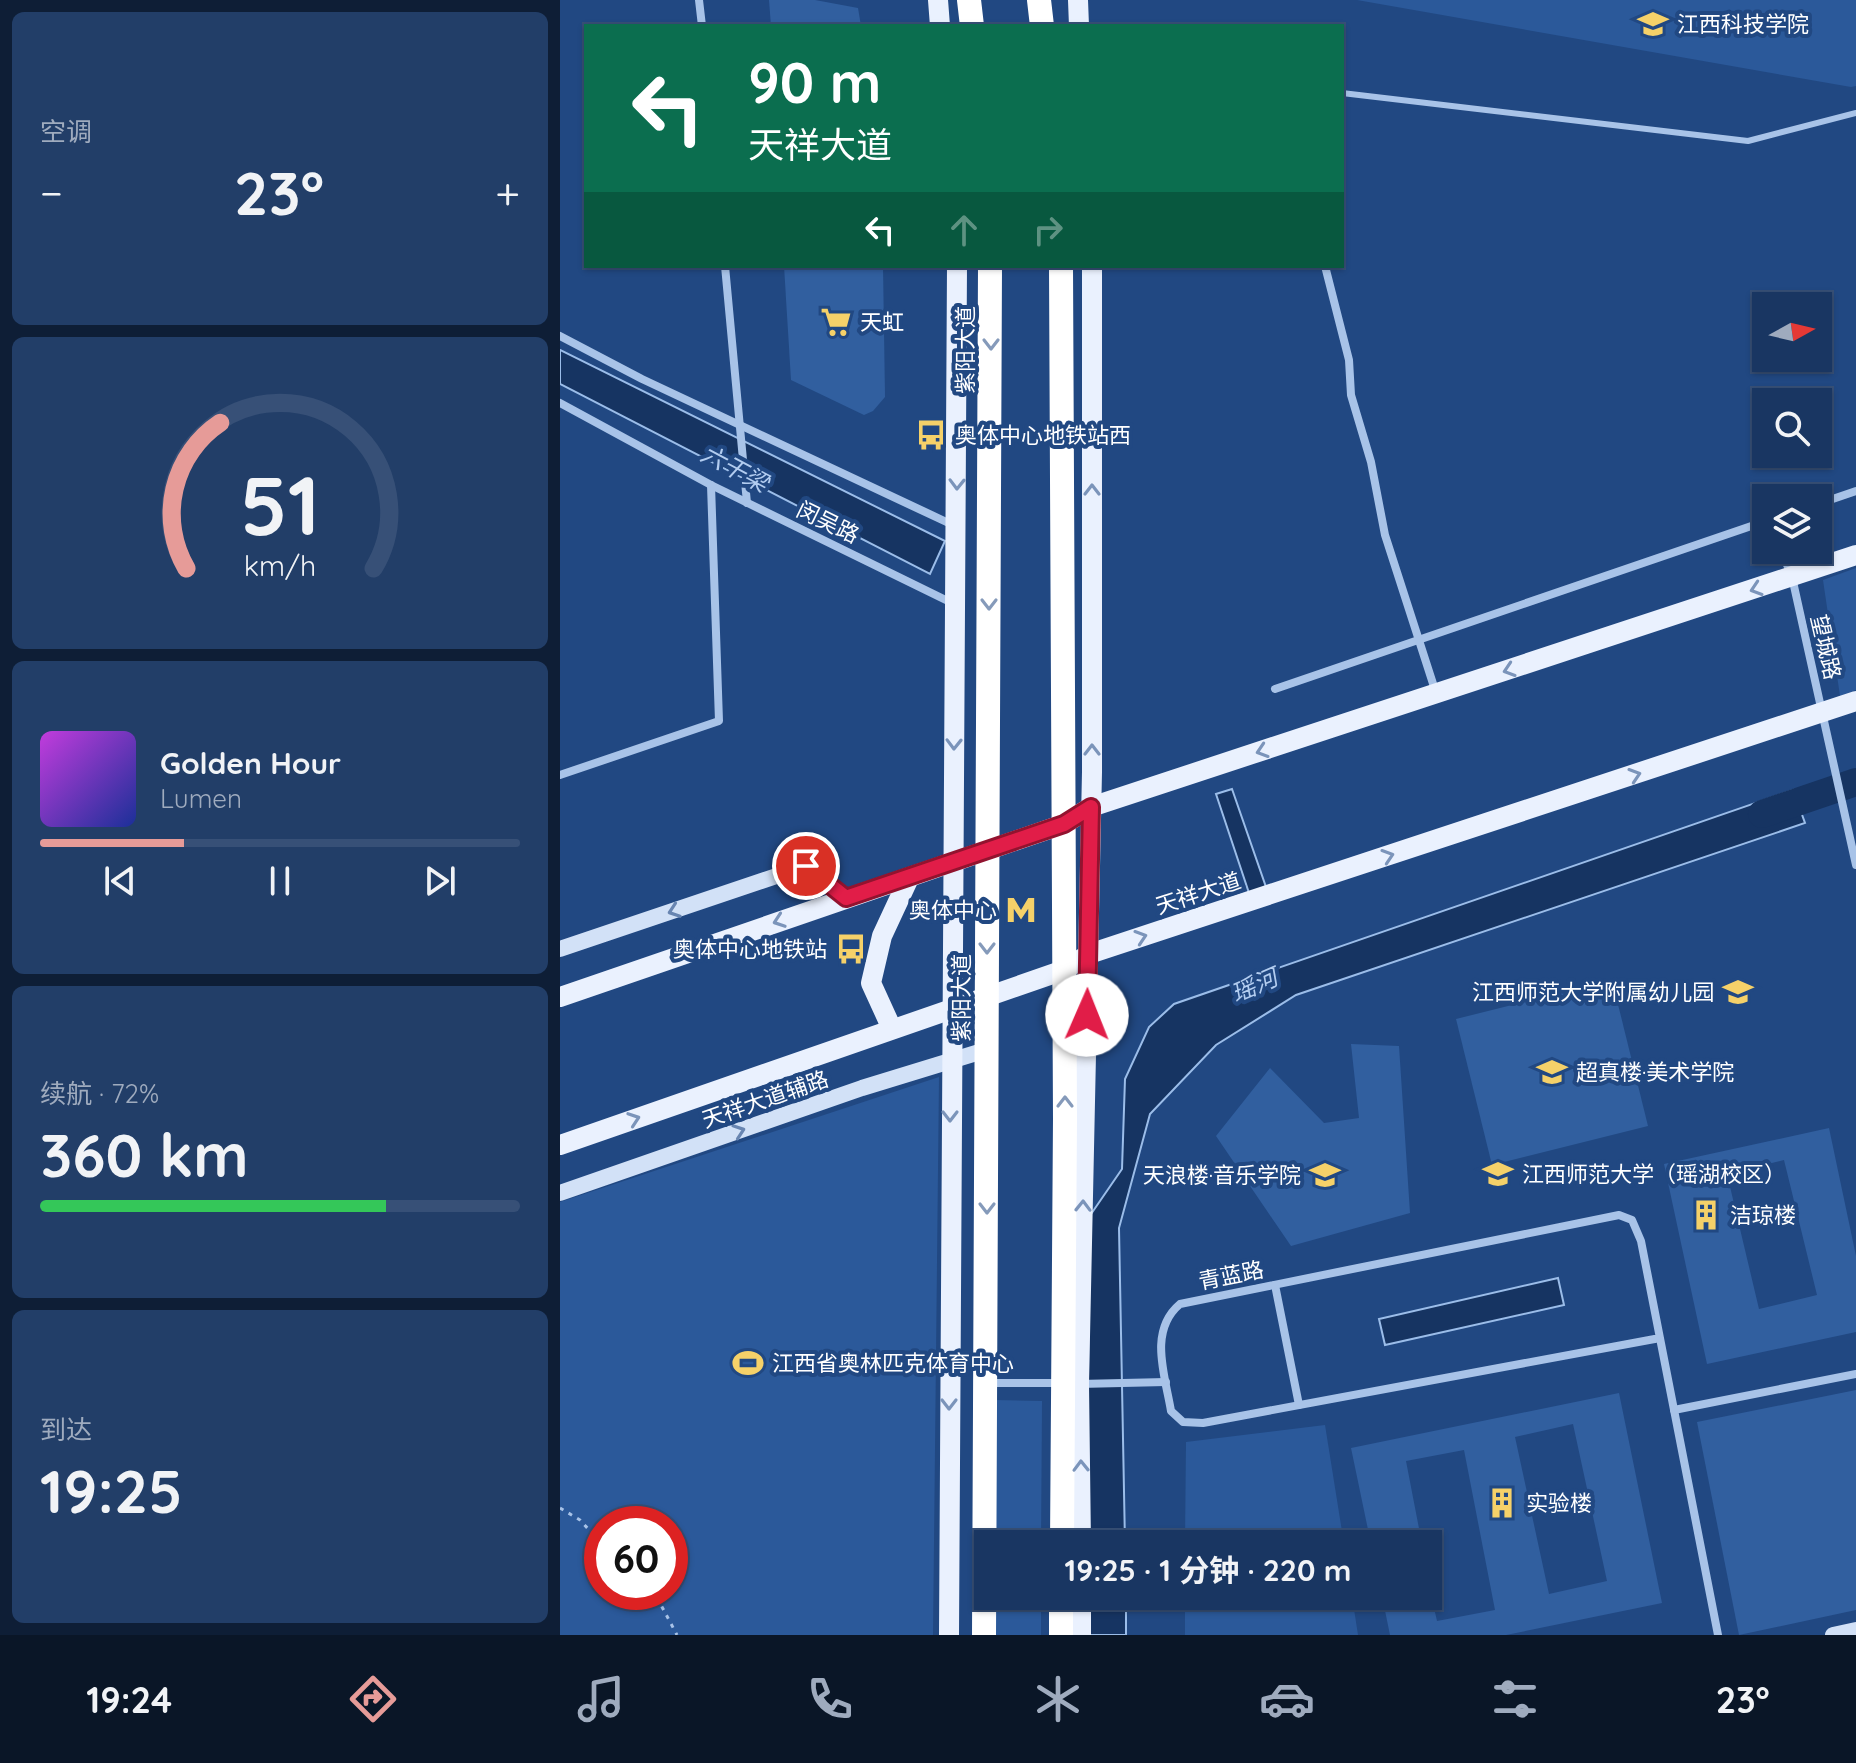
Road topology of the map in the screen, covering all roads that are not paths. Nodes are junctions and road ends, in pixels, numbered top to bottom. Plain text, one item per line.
1 (699, 0) edge
2 (938, 0) edge
3 (969, 0) edge
4 (1039, 0) edge
5 (1078, 0) edge
6 (702, 24) edge
7 (940, 24) edge
8 (972, 24) edge
9 (1042, 24) edge
10 (1079, 24) edge
11 (1344, 93) edge
12 (1856, 113) edge
13 (725, 268) edge
14 (957, 268) edge
15 (990, 268) edge
16 (1061, 268) edge
17 (1092, 268) edge
18 (1326, 268) edge
19 (560, 336) edge
20 (560, 403) edge
21 (740, 425) junction
22 (711, 485) junction
23 (1856, 491) edge
24 (1832, 499) edge
25 (747, 503) junction
26 (956, 526) junction
27 (1752, 526) edge
28 (1856, 555) edge
29 (1787, 564) edge
30 (1792, 577) junction
31 (955, 604) junction
32 (1419, 640) junction
33 (1275, 689) dead end
34 (1436, 694) junction
35 (1856, 701) edge
36 (1824, 722) junction
37 (560, 775) edge
38 (1091, 807) junction
39 (1064, 824) junction
40 (988, 850) junction
41 (952, 862) junction
42 (1856, 865) edge
43 (909, 878) junction
44 (846, 898) junction
45 (560, 949) edge
46 (1089, 954) junction
47 (1064, 970) junction
48 (560, 997) edge
49 (987, 997) junction
50 (951, 1009) junction
51 (892, 1029) junction
52 (986, 1050) junction
53 (950, 1061) junction
54 (560, 1145) edge
55 (560, 1193) edge
56 (1275, 1285) junction
57 (1660, 1338) junction
58 (1856, 1374) edge
59 (1166, 1382) junction
60 (986, 1383) junction
61 (1071, 1384) junction
62 (1299, 1405) junction
63 (1674, 1410) junction
64 (1063, 1530) edge
65 (1080, 1530) edge
66 (1061, 1610) edge
67 (1081, 1610) edge
68 (1856, 1630) edge
69 (949, 1635) edge
70 (984, 1635) edge
71 (1061, 1635) edge
72 (1081, 1635) edge
73 (1718, 1635) edge
74 (1833, 1635) edge

1 - 6 street
2 - 7 main road
3 - 8 highway
4 - 9 highway
5 - 10 main road
11 - 12 lane
13 - 21 street
14 -> 26 main road
15 -> 40 highway, 紫阳大道
16 - 39 highway
38 -> 17 main road
18 - 32 street
19 - 21 street
20 - 22 street, 闵吴路
21 - 25 street
21 - 26 street
22 - 25 street, 闵吴路
22 - 37 street
23 - 24 street
25 - 31 street, 闵吴路
26 - 31 main road
27 - 32 street
28 - 30 main road
29 - 30 street, 望城路
30 -> 34 main road
30 - 36 street, 望城路
31 -> 41 main road
32 - 33 street
32 - 34 street
34 -> 38 main road
35 - 36 main road, 天祥大道
36 - 42 street, 望城路
46 -> 36 main road, 天祥大道
38 - 39 main road
38 - 46 main road
39 - 40 main road
39 - 47 highway
40 - 41 main road
40 -> 49 highway, 紫阳大道
41 - 43 main road
41 - 50 main road
43 - 44 main road
43 - 51 main road
44 -> 45 main road
44 -> 48 main road
46 - 47 main road, 天祥大道
61 -> 46 main road
47 - 49 main road, 天祥大道
61 -> 47 highway
49 - 50 main road, 天祥大道
49 - 52 highway, 紫阳大道
50 - 51 main road, 天祥大道
50 - 53 main road
54 -> 51 main road, 天祥大道
52 - 53 main road, 天祥大道辅路
52 -> 60 highway, 紫阳大道
55 -> 53 main road, 天祥大道辅路
53 -> 69 main road
56 - 57 street, 青蓝路
56 - 59 street, 青蓝路
56 - 62 street
57 - 62 street, 青蓝路
57 - 63 street, 青蓝路
58 - 63 street
59 - 61 street
59 - 62 street, 青蓝路
60 - 61 street
60 - 70 highway, 紫阳大道
61 - 64 highway
65 -> 61 main road
63 - 73 street, 青蓝路
66 - 71 highway
67 - 72 main road
68 - 74 main road

